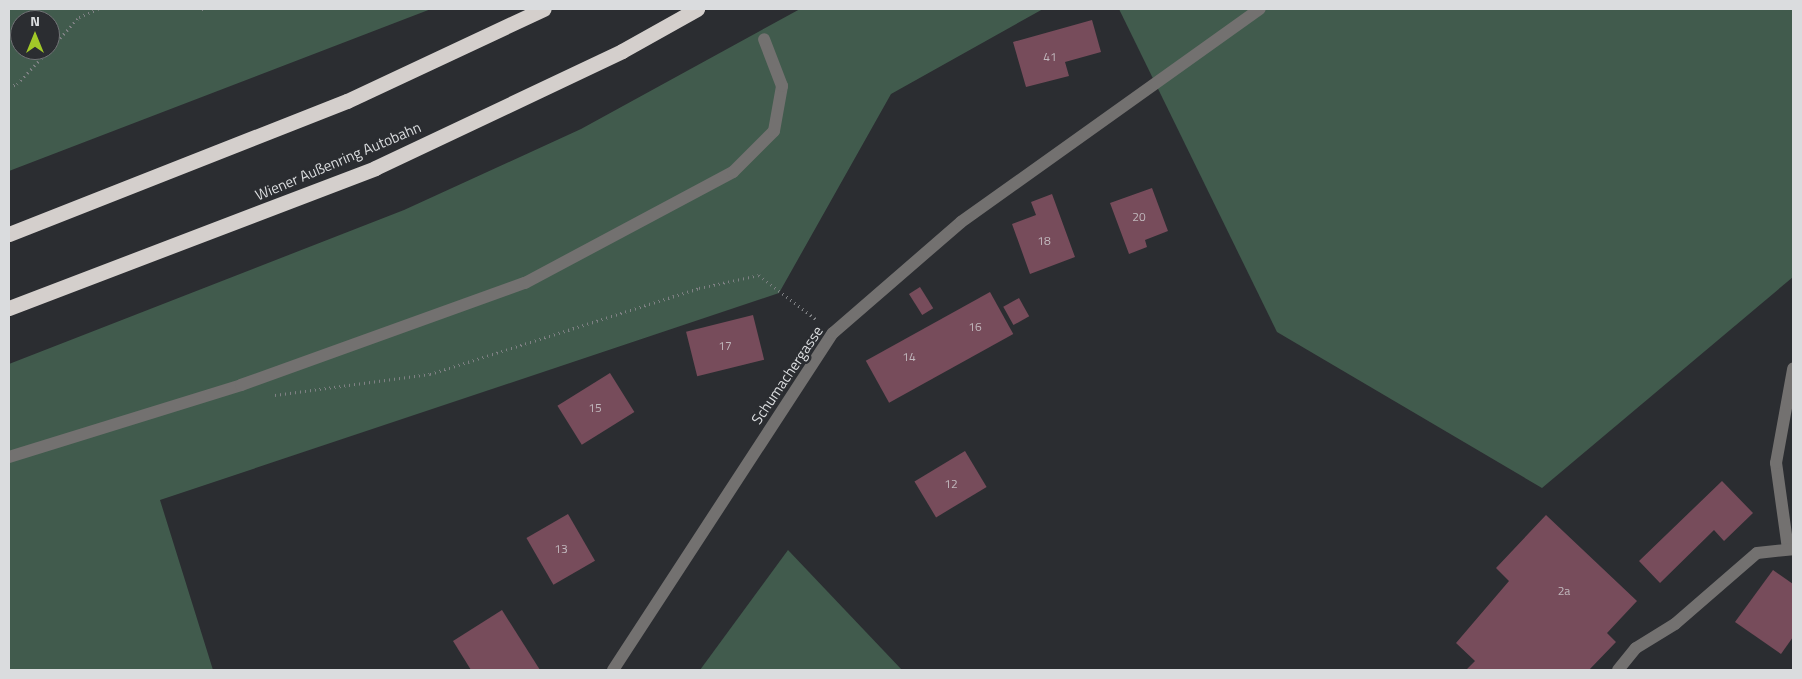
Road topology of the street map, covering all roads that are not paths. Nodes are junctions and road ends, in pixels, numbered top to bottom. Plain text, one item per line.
1 (543, 9) edge
2 (697, 9) edge
3 (1260, 9) edge
4 (764, 39) dead end
5 (9, 234) edge
6 (9, 308) edge
7 (1793, 369) edge
8 (9, 457) edge
9 (1790, 549) edge
10 (613, 670) edge
11 (1618, 670) edge

1 - 5 highway
2 - 6 highway, Wiener Außenring Autobahn
3 - 10 street, Schumachergasse
4 - 8 street
7 - 9 street
9 - 11 street

